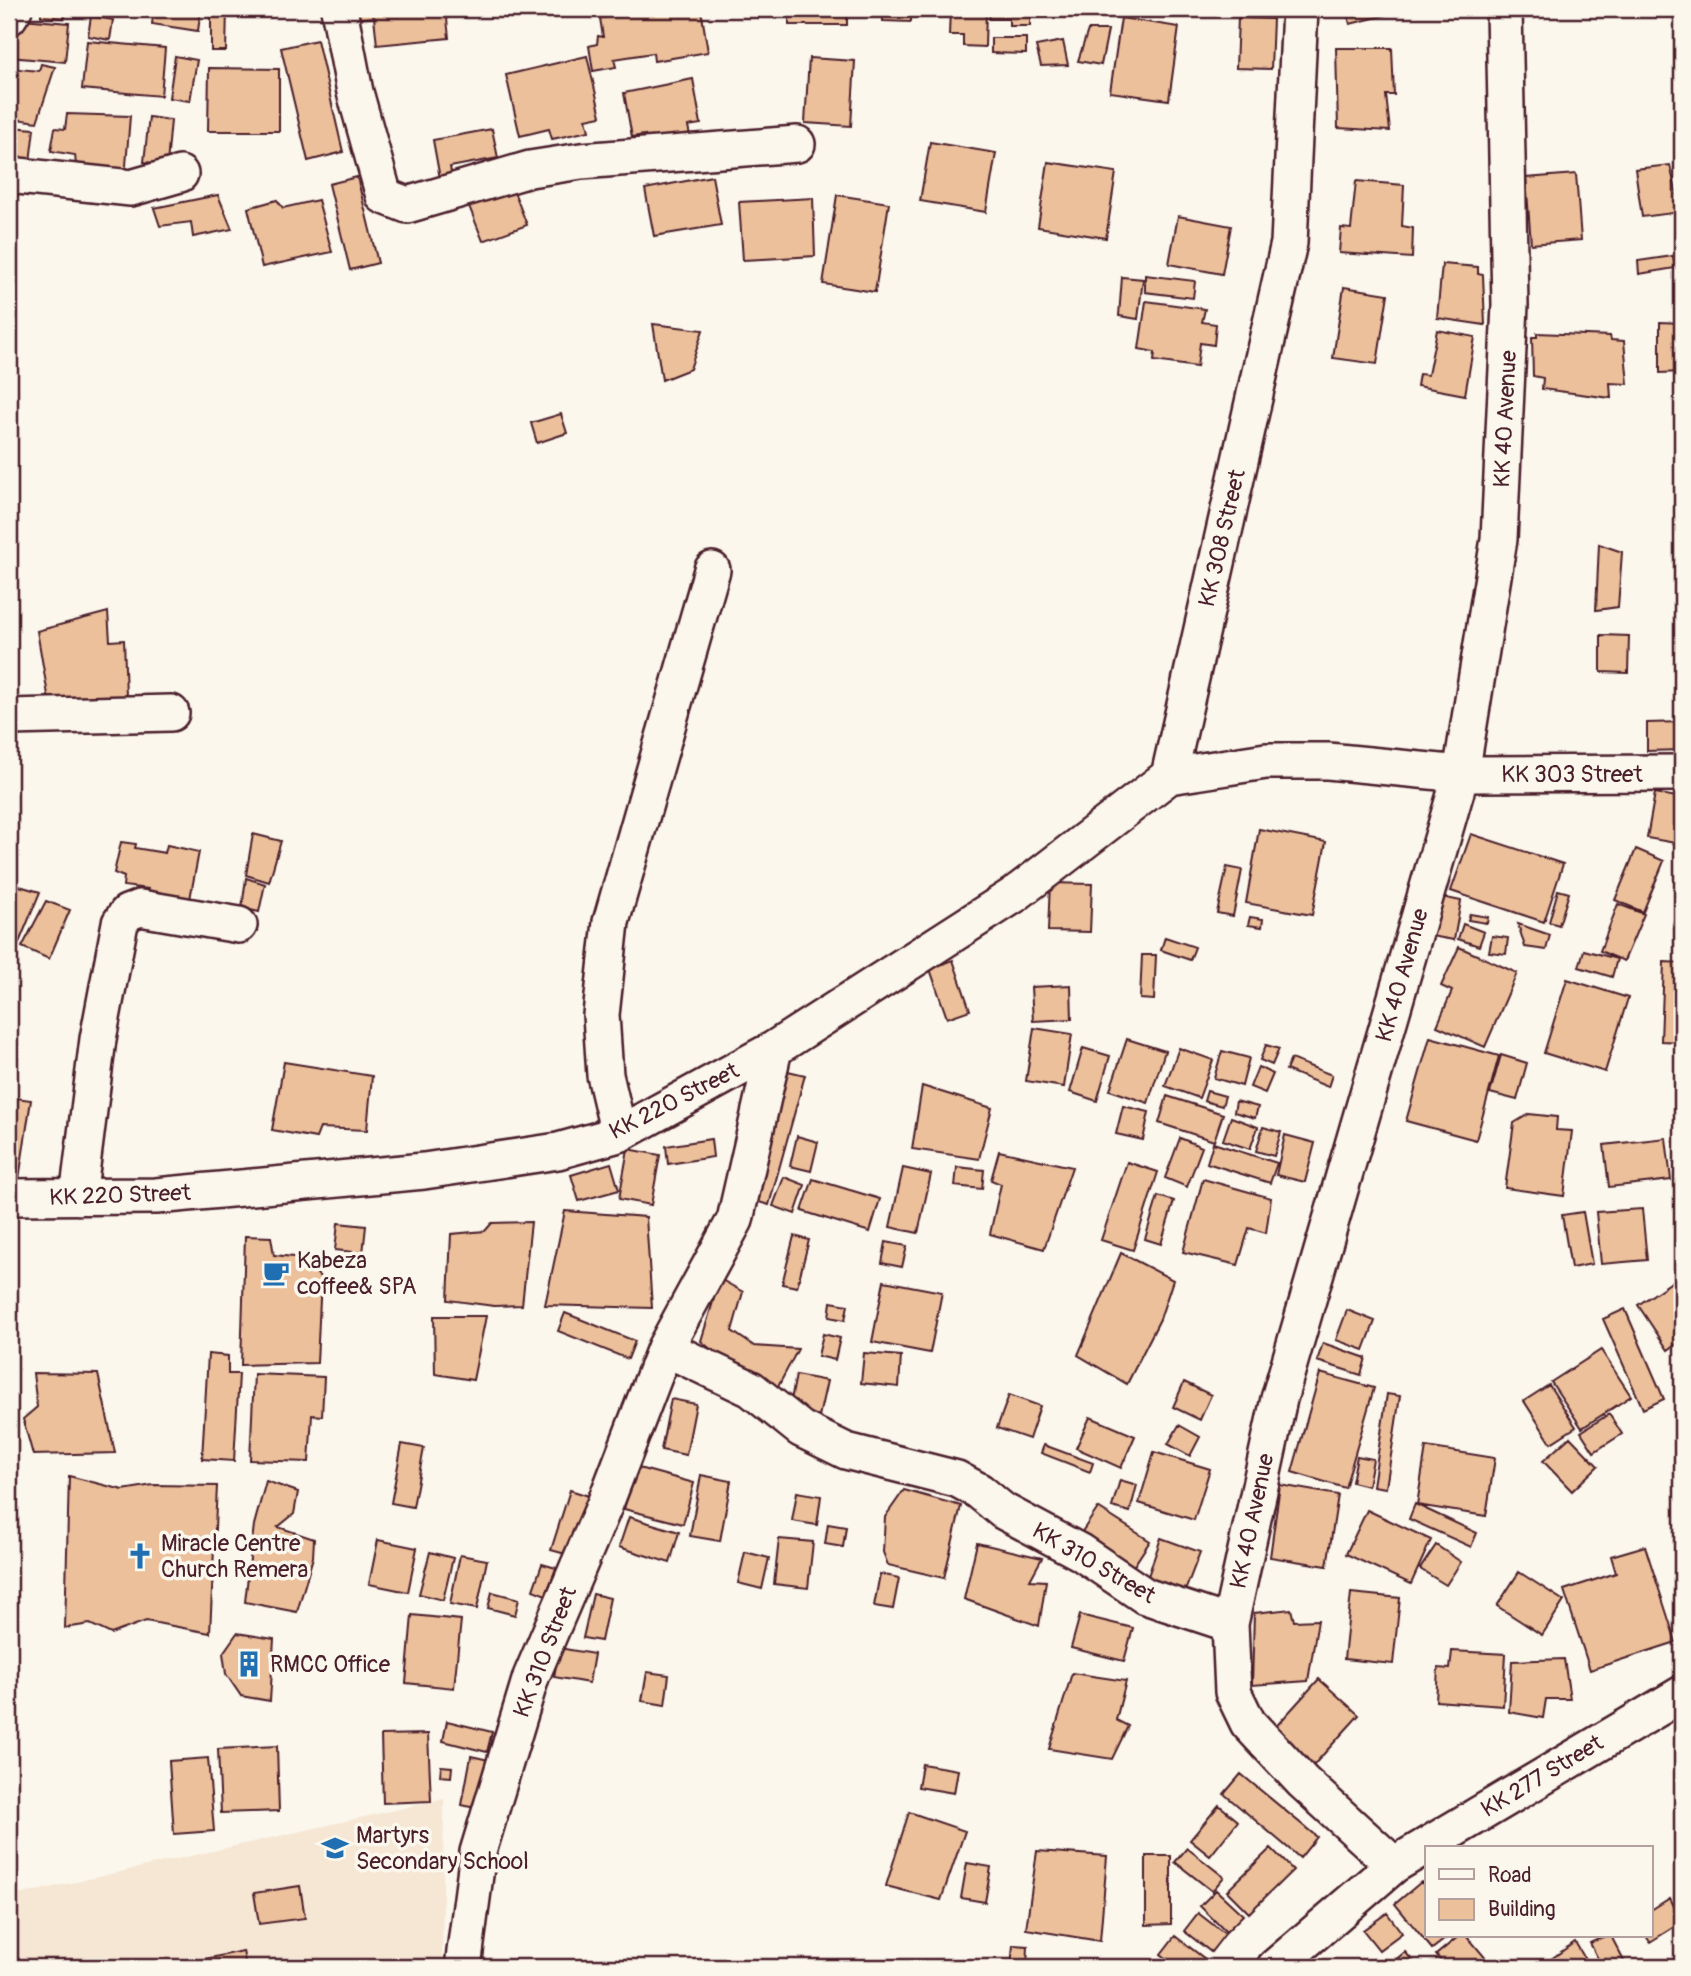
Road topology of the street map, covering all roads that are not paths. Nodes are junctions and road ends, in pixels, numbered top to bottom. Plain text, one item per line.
1 (14, 9) edge
2 (339, 9) edge
3 (1300, 9) edge
4 (1504, 9) edge
5 (9, 17) edge
6 (797, 144) dead end
7 (180, 174) dead end
8 (9, 175) edge
9 (712, 570) dead end
10 (171, 713) dead end
11 (9, 716) edge
12 (1461, 774) junction
13 (1682, 774) edge
14 (1169, 776) junction
15 (239, 925) dead end
16 (774, 1049) junction
17 (619, 1134) junction
18 (9, 1197) edge
19 (78, 1198) junction
20 (665, 1348) junction
21 (1230, 1624) junction
22 (1682, 1694) edge
23 (1426, 1846) edge
24 (1425, 1847) edge
25 (1394, 1865) junction
26 (463, 1967) edge
27 (1275, 1967) edge

1 - 5 street
2 - 6 street
3 - 14 street, KK 308 Street
4 - 12 street, KK 40 Avenue
7 - 8 street
9 - 17 street
10 - 11 street
12 - 13 street, KK 303 Street
12 - 14 street
12 - 21 street, KK 40 Avenue
14 - 16 street, KK 220 Street
15 - 19 street
16 - 17 street, KK 220 Street
16 - 20 street, KK 310 Street
17 - 19 street, KK 220 Street
18 - 19 street, KK 220 Street
20 - 21 street, KK 310 Street
20 - 26 street, KK 310 Street
21 - 25 street, KK 40 Avenue
22 - 23 street, KK 277 Street
24 - 25 street, KK 277 Street
25 - 27 street, KK 277 Street

